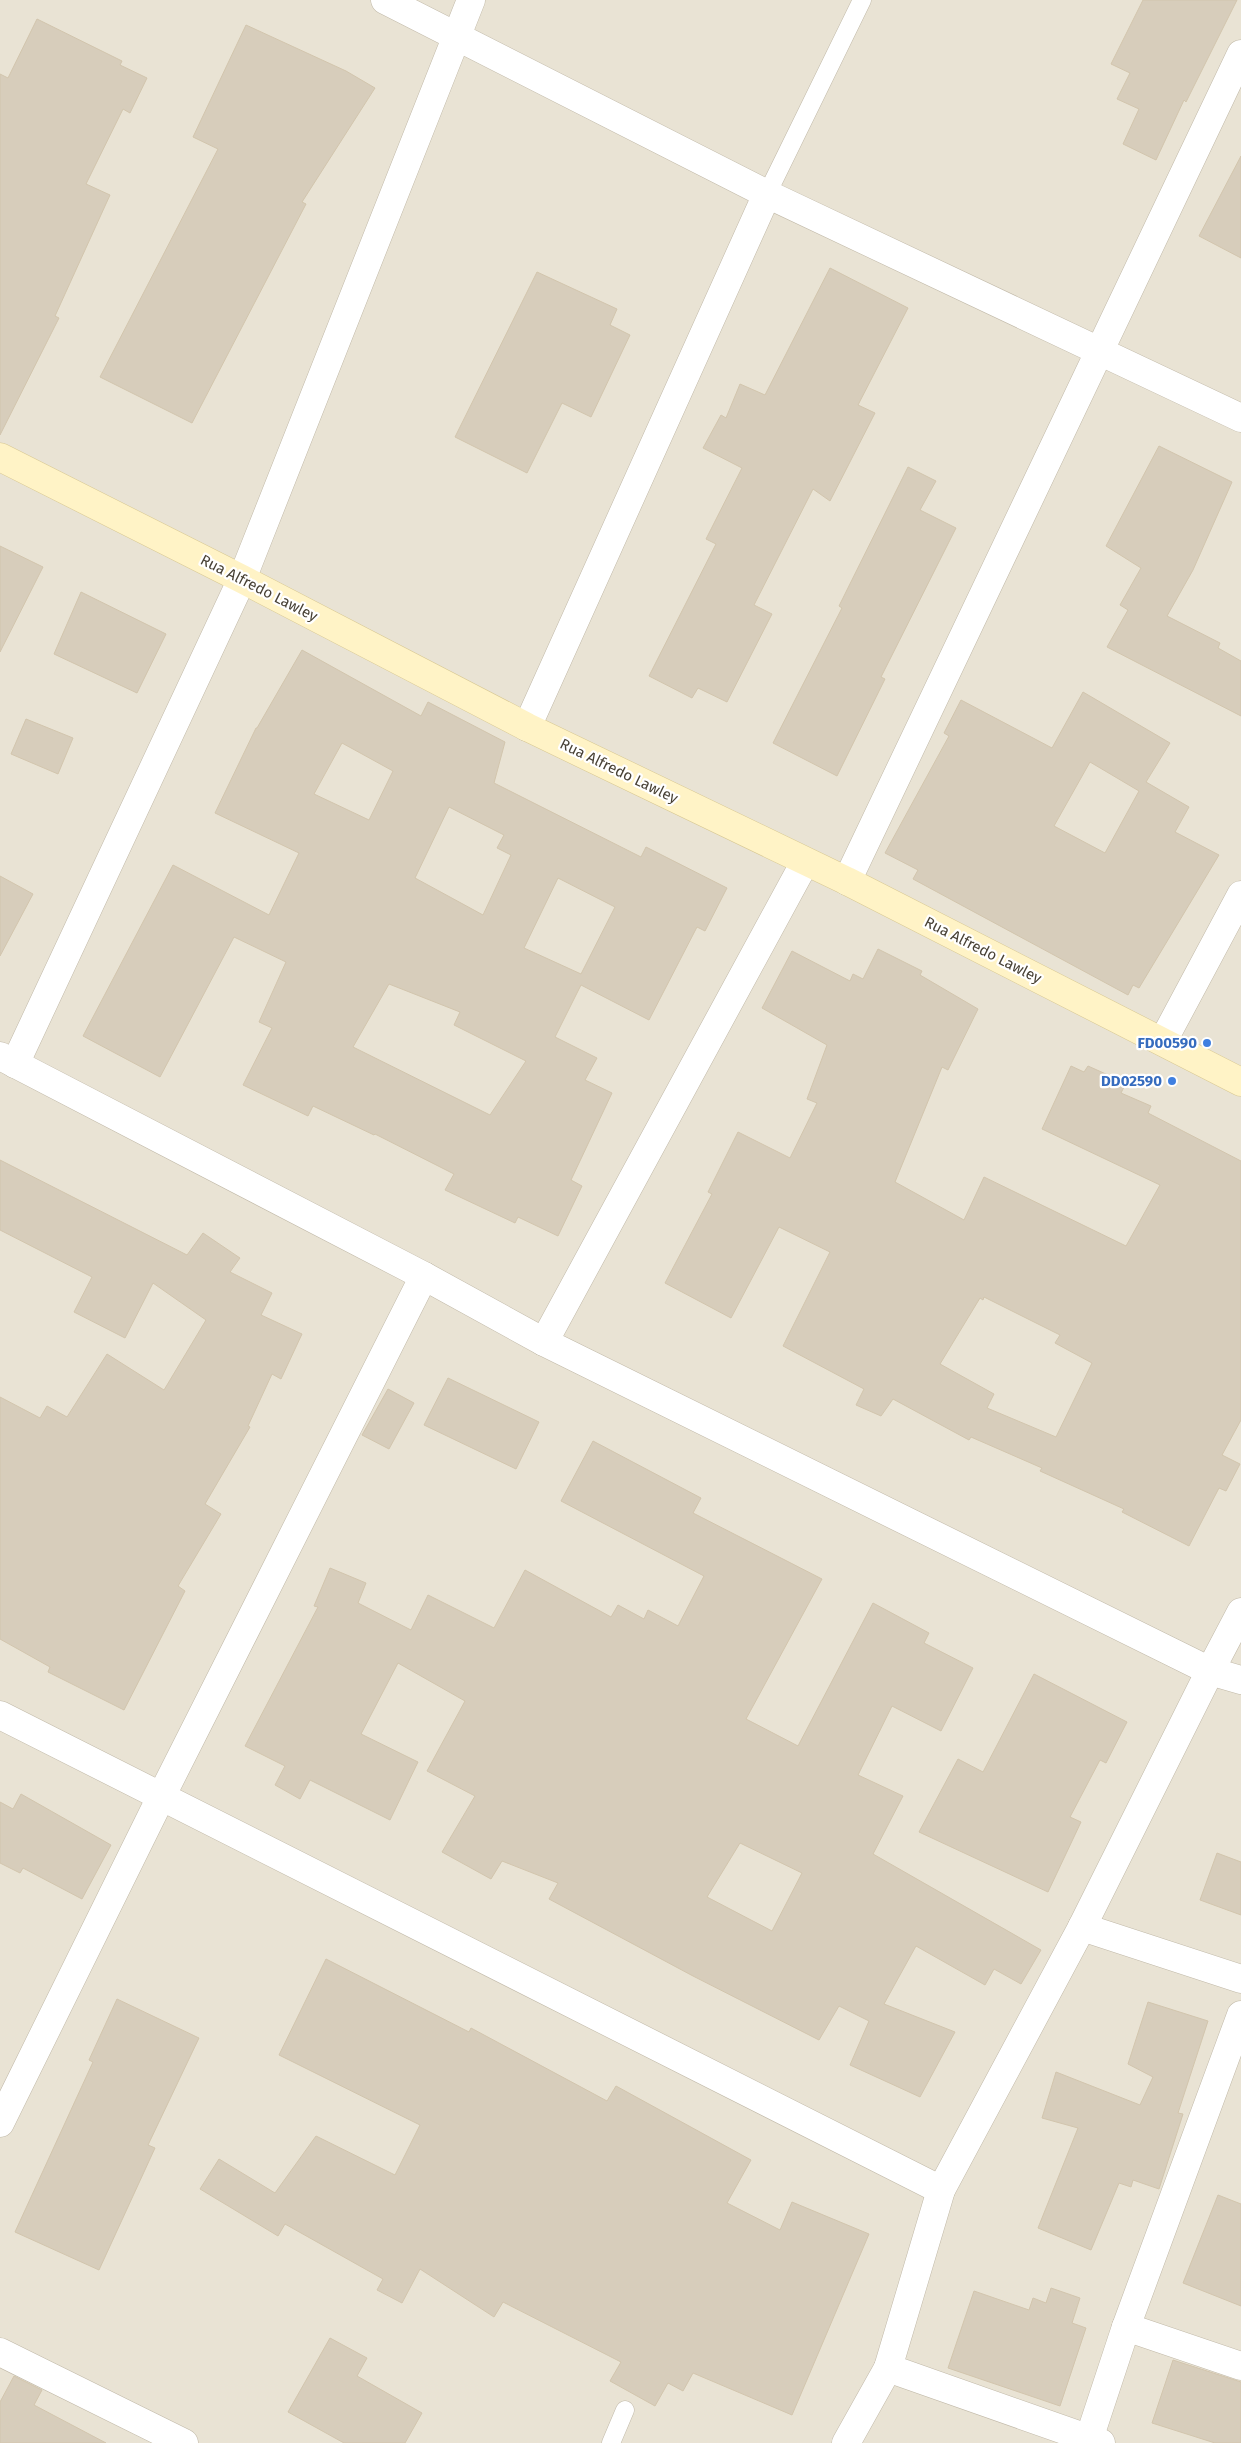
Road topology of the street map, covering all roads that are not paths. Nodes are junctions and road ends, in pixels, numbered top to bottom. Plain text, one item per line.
1 (385, 0) edge
2 (471, 0) edge
3 (862, 0) edge
4 (459, 36) junction
5 (1241, 54) edge
6 (767, 194) junction
7 (1100, 352) junction
8 (1241, 418) edge
9 (0, 457) edge
10 (242, 579) junction
11 (527, 727) junction
12 (805, 862) junction
13 (847, 881) junction
14 (1241, 895) edge
15 (1164, 1041) junction
16 (8, 1060) edge
17 (1241, 1082) edge
18 (424, 1276) junction
19 (544, 1342) junction
20 (1241, 1612) edge
21 (1210, 1671) junction
22 (1241, 1680) edge
23 (0, 1715) edge
24 (162, 1795) junction
25 (1082, 1927) junction
26 (1241, 1979) edge
27 (1241, 2015) edge
28 (0, 2123) edge
29 (941, 2190) junction
30 (1126, 2327) junction
31 (0, 2352) edge
32 (1241, 2366) edge
33 (888, 2368) junction
34 (626, 2410) dead end
35 (1095, 2441) edge
36 (184, 2443) edge
37 (611, 2443) edge
38 (846, 2443) edge

1 - 4 street
2 - 4 street
3 - 6 lane
4 - 6 street
4 - 10 street
5 - 7 street
6 - 7 street
6 - 11 street
7 - 8 street
7 - 13 street
9 - 10 main road, Rua Alfredo Lawley
10 - 11 main road, Rua Alfredo Lawley
10 - 16 street
11 - 12 main road, Rua Alfredo Lawley
12 - 13 main road, Rua Alfredo Lawley
12 - 19 street
13 - 15 main road, Rua Alfredo Lawley
14 - 15 street
15 - 17 main road, Rua Alfredo Lawley
16 - 18 street
18 - 19 street
18 - 24 street
19 - 21 street
20 - 21 street
21 - 22 street
21 - 25 street
23 - 24 street
24 - 28 street
24 - 29 street
25 - 26 street
25 - 29 street
27 - 30 street
29 - 33 street
30 - 32 street
30 - 35 street
31 - 36 street
33 - 35 street
33 - 38 street
34 - 37 lane

